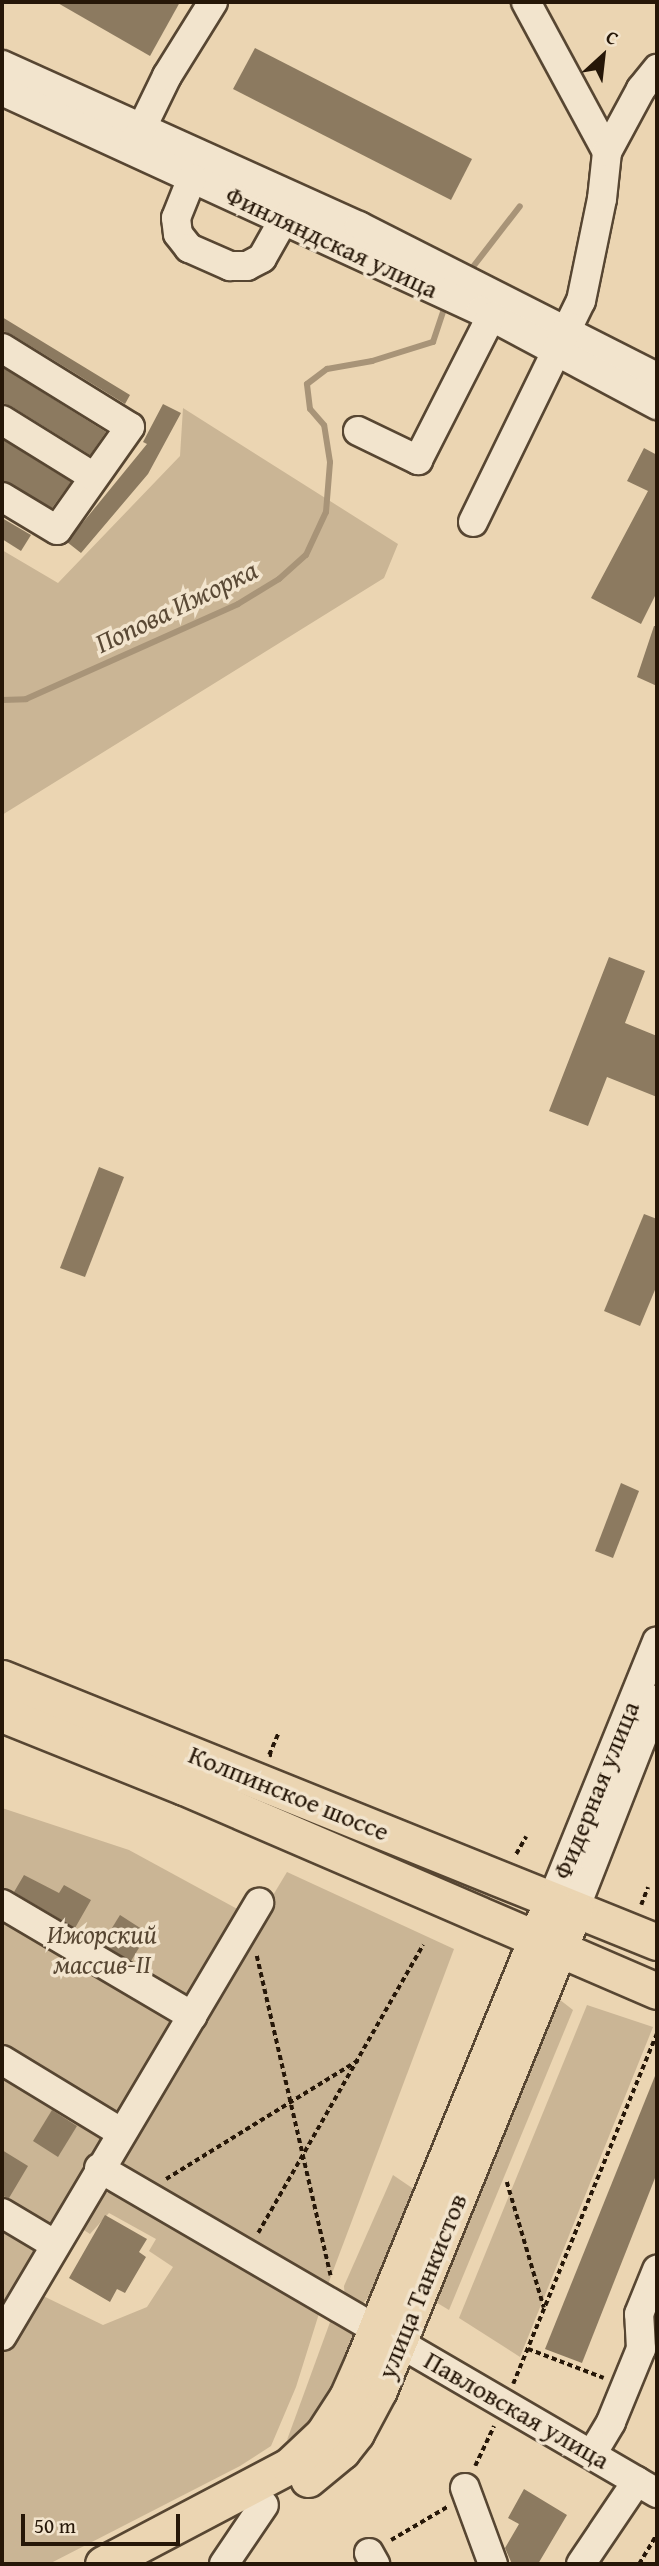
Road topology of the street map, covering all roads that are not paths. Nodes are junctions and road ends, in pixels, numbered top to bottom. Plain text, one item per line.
1 (214, 2) edge
2 (526, 2) edge
3 (2, 65) edge
4 (657, 69) edge
5 (2, 91) edge
6 (136, 139) junction
7 (607, 152) junction
8 (192, 178) junction
9 (284, 219) junction
10 (424, 271) junction
11 (488, 306) junction
12 (562, 340) junction
13 (2, 348) edge
14 (657, 377) edge
15 (657, 405) edge
16 (2, 421) edge
17 (358, 432) dead end
18 (94, 477) junction
19 (2, 497) edge
20 (472, 522) dead end
21 (657, 1641) edge
22 (2, 1678) edge
23 (657, 1700) edge
24 (2, 1714) edge
25 (2, 1904) edge
26 (564, 1904) junction
27 (254, 1911) road end
28 (657, 1942) edge
29 (547, 1944) junction
30 (657, 1991) edge
31 (192, 2016) junction
32 (2, 2060) edge
33 (122, 2133) junction
34 (99, 2168) junction
35 (2, 2213) edge
36 (54, 2244) junction
37 (657, 2270) edge
38 (388, 2335) junction
39 (2, 2336) edge
40 (649, 2348) edge
41 (592, 2454) junction
42 (647, 2487) edge
43 (464, 2488) road end
44 (264, 2505) junction
45 (103, 2564) edge
46 (151, 2564) edge
47 (223, 2564) edge
48 (493, 2564) edge
49 (581, 2564) edge

1 - 6 street
2 - 7 street
3 - 6 street, Финляндская улица
4 - 7 street
5 - 6 street, Финляндская улица
6 - 8 street, Финляндская улица
6 - 10 street, Финляндская улица
7 - 12 street
8 - 9 street, Финляндская улица
8 - 9 street
9 - 10 street, Финляндская улица
10 - 11 street, Финляндская улица
11 - 12 street, Финляндская улица
11 - 17 street
12 - 14 street, Финляндская улица
12 - 15 street, Финляндская улица
12 - 20 street
13 - 18 street
16 - 18 street
18 - 19 street
21 - 26 street, Фидерная улица
22 - 26 main road, Колпинское шоссе
23 - 26 street, Фидерная улица
24 - 29 main road, Колпинское шоссе
25 - 31 street
26 - 28 main road, Колпинское шоссе
26 - 29 main road, Фидерная улица
27 - 31 street
29 - 30 main road, Колпинское шоссе
29 - 38 main road, улица Танкистов
31 - 33 street
32 - 33 street
33 - 34 street
34 - 36 street
34 - 38 street, Павловская улица
35 - 36 street
36 - 39 street
37 - 40 street
38 - 41 street, Павловская улица
38 - 44 main road, улица Танкистов
38 - 45 main road, улица Танкистов
40 - 41 street
41 - 42 street, Павловская улица
42 - 49 street
43 - 48 street
44 - 46 main road, улица Танкистов
44 - 47 street

